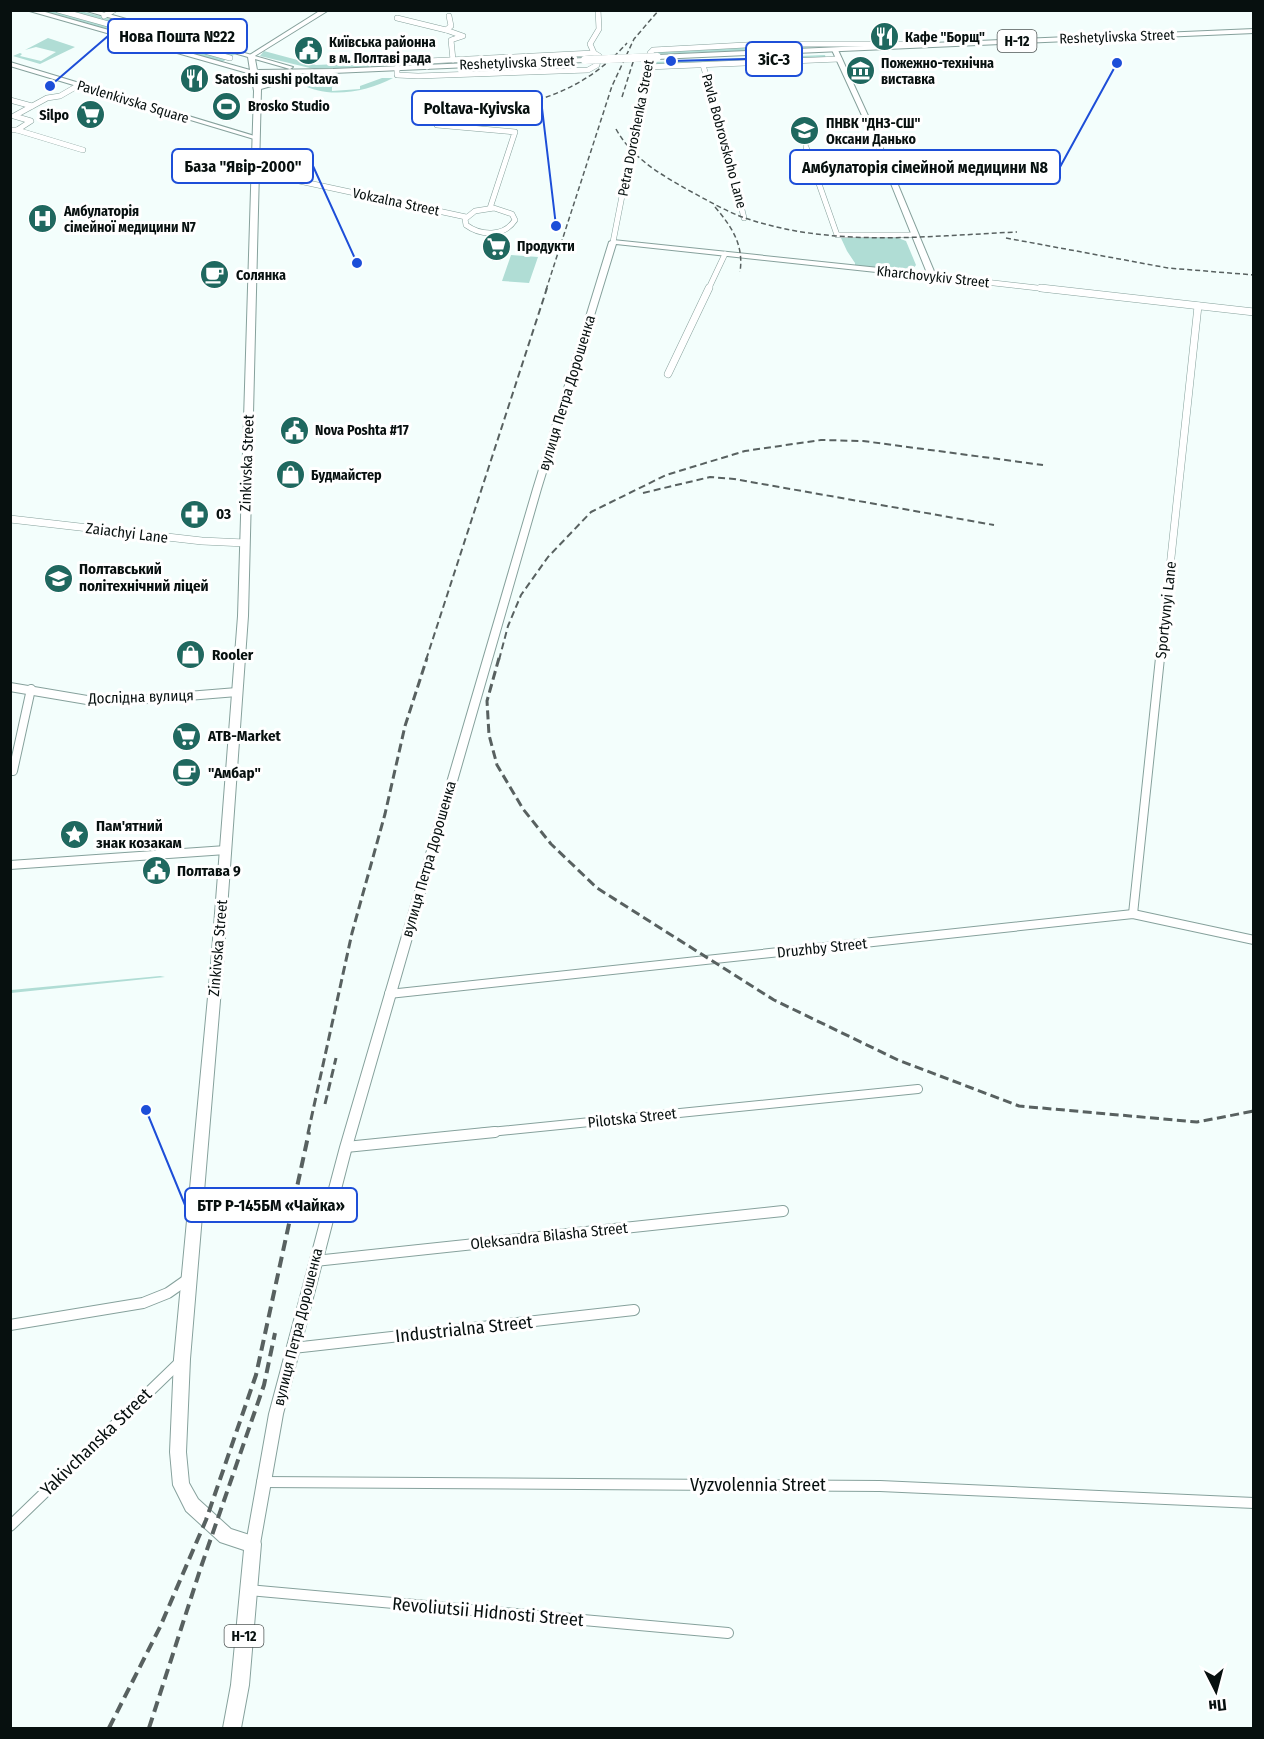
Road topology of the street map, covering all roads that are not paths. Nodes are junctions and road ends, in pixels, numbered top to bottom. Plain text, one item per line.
1 (29, 10) edge
2 (58, 10) edge
3 (86, 10) edge
4 (114, 10) edge
5 (326, 10) edge
6 (598, 10) edge
7 (104, 15) junction
8 (449, 16) dead end
9 (397, 18) dead end
10 (446, 30) junction
11 (1254, 31) edge
12 (833, 47) junction
13 (594, 53) junction
14 (243, 54) junction
15 (251, 56) junction
16 (230, 58) dead end
17 (839, 59) junction
18 (453, 60) junction
19 (10, 64) edge
20 (224, 65) junction
21 (703, 65) junction
22 (427, 67) junction
23 (647, 67) junction
24 (397, 69) junction
25 (333, 71) junction
26 (255, 72) junction
27 (282, 72) junction
28 (306, 72) junction
29 (293, 78) junction
30 (79, 85) junction
31 (258, 87) junction
32 (10, 100) edge
33 (32, 106) junction
34 (436, 125) dead end
35 (14, 130) edge
36 (256, 138) junction
37 (806, 147) dead end
38 (83, 150) dead end
39 (256, 174) junction
40 (490, 208) junction
41 (466, 218) junction
42 (744, 218) dead end
43 (915, 235) junction
44 (613, 242) junction
45 (725, 254) junction
46 (932, 276) junction
47 (1198, 306) junction
48 (1254, 312) edge
49 (668, 374) dead end
50 (10, 519) edge
51 (245, 543) junction
52 (10, 687) edge
53 (31, 689) junction
54 (237, 692) junction
55 (14, 754) edge
56 (13, 771) dead end
57 (226, 850) junction
58 (10, 865) edge
59 (1133, 914) junction
60 (1254, 940) edge
61 (389, 994) junction
62 (918, 1089) dead end
63 (346, 1147) junction
64 (783, 1211) dead end
65 (315, 1261) junction
66 (189, 1279) junction
67 (634, 1310) dead end
68 (10, 1325) edge
69 (293, 1348) junction
70 (182, 1359) junction
71 (262, 1482) junction
72 (1254, 1503) edge
73 (10, 1526) edge
74 (253, 1544) junction
75 (248, 1590) junction
76 (728, 1633) dead end
77 (232, 1728) edge

1 - 20 main road
2 - 16 street
3 - 7 main road, Reshetylivska Street
4 - 7 street
5 - 15 street
6 - 13 street
7 - 14 main road, Reshetylivska Street
8 - 10 street
9 - 10 street
10 - 18 street
11 - 12 main road, Reshetylivska Street / Н-12
12 - 17 street
12 - 22 main road, Reshetylivska Street, bridge
12 - 23 street, Petra Doroshenka Street
13 - 18 street
13 - 24 street
14 - 15 main road, Reshetylivska Street
14 - 20 main road
15 - 26 main road, Zinkivska Street
15 - 28 main road, Reshetylivska Street
17 - 21 street
17 - 43 street
18 - 22 street
19 - 30 street, Pavlenkivska Square
20 - 26 main road, Reshetylivska Street
20 - 31 main road
21 - 23 street
21 - 42 street, Pavla Bobrovskoho Lane
22 - 24 main road, Reshetylivska Street
23 - 44 street, Petra Doroshenka Street
24 - 25 main road, Reshetylivska Street
25 - 28 main road, Reshetylivska Street
25 - 29 main road
26 - 27 main road, Reshetylivska Street
26 - 31 main road, Zinkivska Street
27 - 28 main road, Reshetylivska Street
27 - 29 main road
29 - 31 main road
30 - 33 street
30 - 36 street, Pavlenkivska Square
31 - 36 main road, Zinkivska Street
32 - 33 street
33 - 35 street
34 - 40 street
35 - 38 street
36 - 39 main road, Zinkivska Street
37 - 43 street
39 - 41 street, Vokzalna Street
39 - 51 main road, Zinkivska Street
40 - 41 street
40 - 41 street, Vokzalna Street
43 - 46 street
44 - 45 street, Kharchovykiv Street
44 - 61 street, вулиця Петра Дорошенка / Н-12
45 - 46 street, Kharchovykiv Street
45 - 49 street
46 - 47 street, Kharchovykiv Street
47 - 48 street, Kharchovykiv Street
47 - 59 street, Sportyvnyi Lane
50 - 51 street, Zaiachyi Lane
51 - 54 main road, Zinkivska Street
52 - 53 street, Дослідна вулиця
53 - 54 street, Дослідна вулиця
53 - 55 street
54 - 57 main road, Zinkivska Street
55 - 56 street
57 - 58 street
57 - 66 main road, Zinkivska Street
59 - 60 street, Druzhby Street
59 - 61 street, Druzhby Street
61 - 63 street, вулиця Петра Дорошенка / Н-12
62 - 63 street, Pilotska Street
63 - 65 street, вулиця Петра Дорошенка / Н-12
64 - 65 street, Oleksandra Bilasha Street
65 - 69 street, вулиця Петра Дорошенка / Н-12
66 - 68 street
66 - 70 main road, Zinkivska Street
67 - 69 street, Industrialna Street
69 - 71 street, вулиця Петра Дорошенка / Н-12
70 - 73 street, Yakivchanska Street
70 - 74 main road, Zinkivska Street
71 - 72 street, Vyzvolennia Street
71 - 74 street, Н-12
74 - 75 main road, Н-12
75 - 76 street, Revoliutsii Hidnosti Street
75 - 77 main road, Н-12

